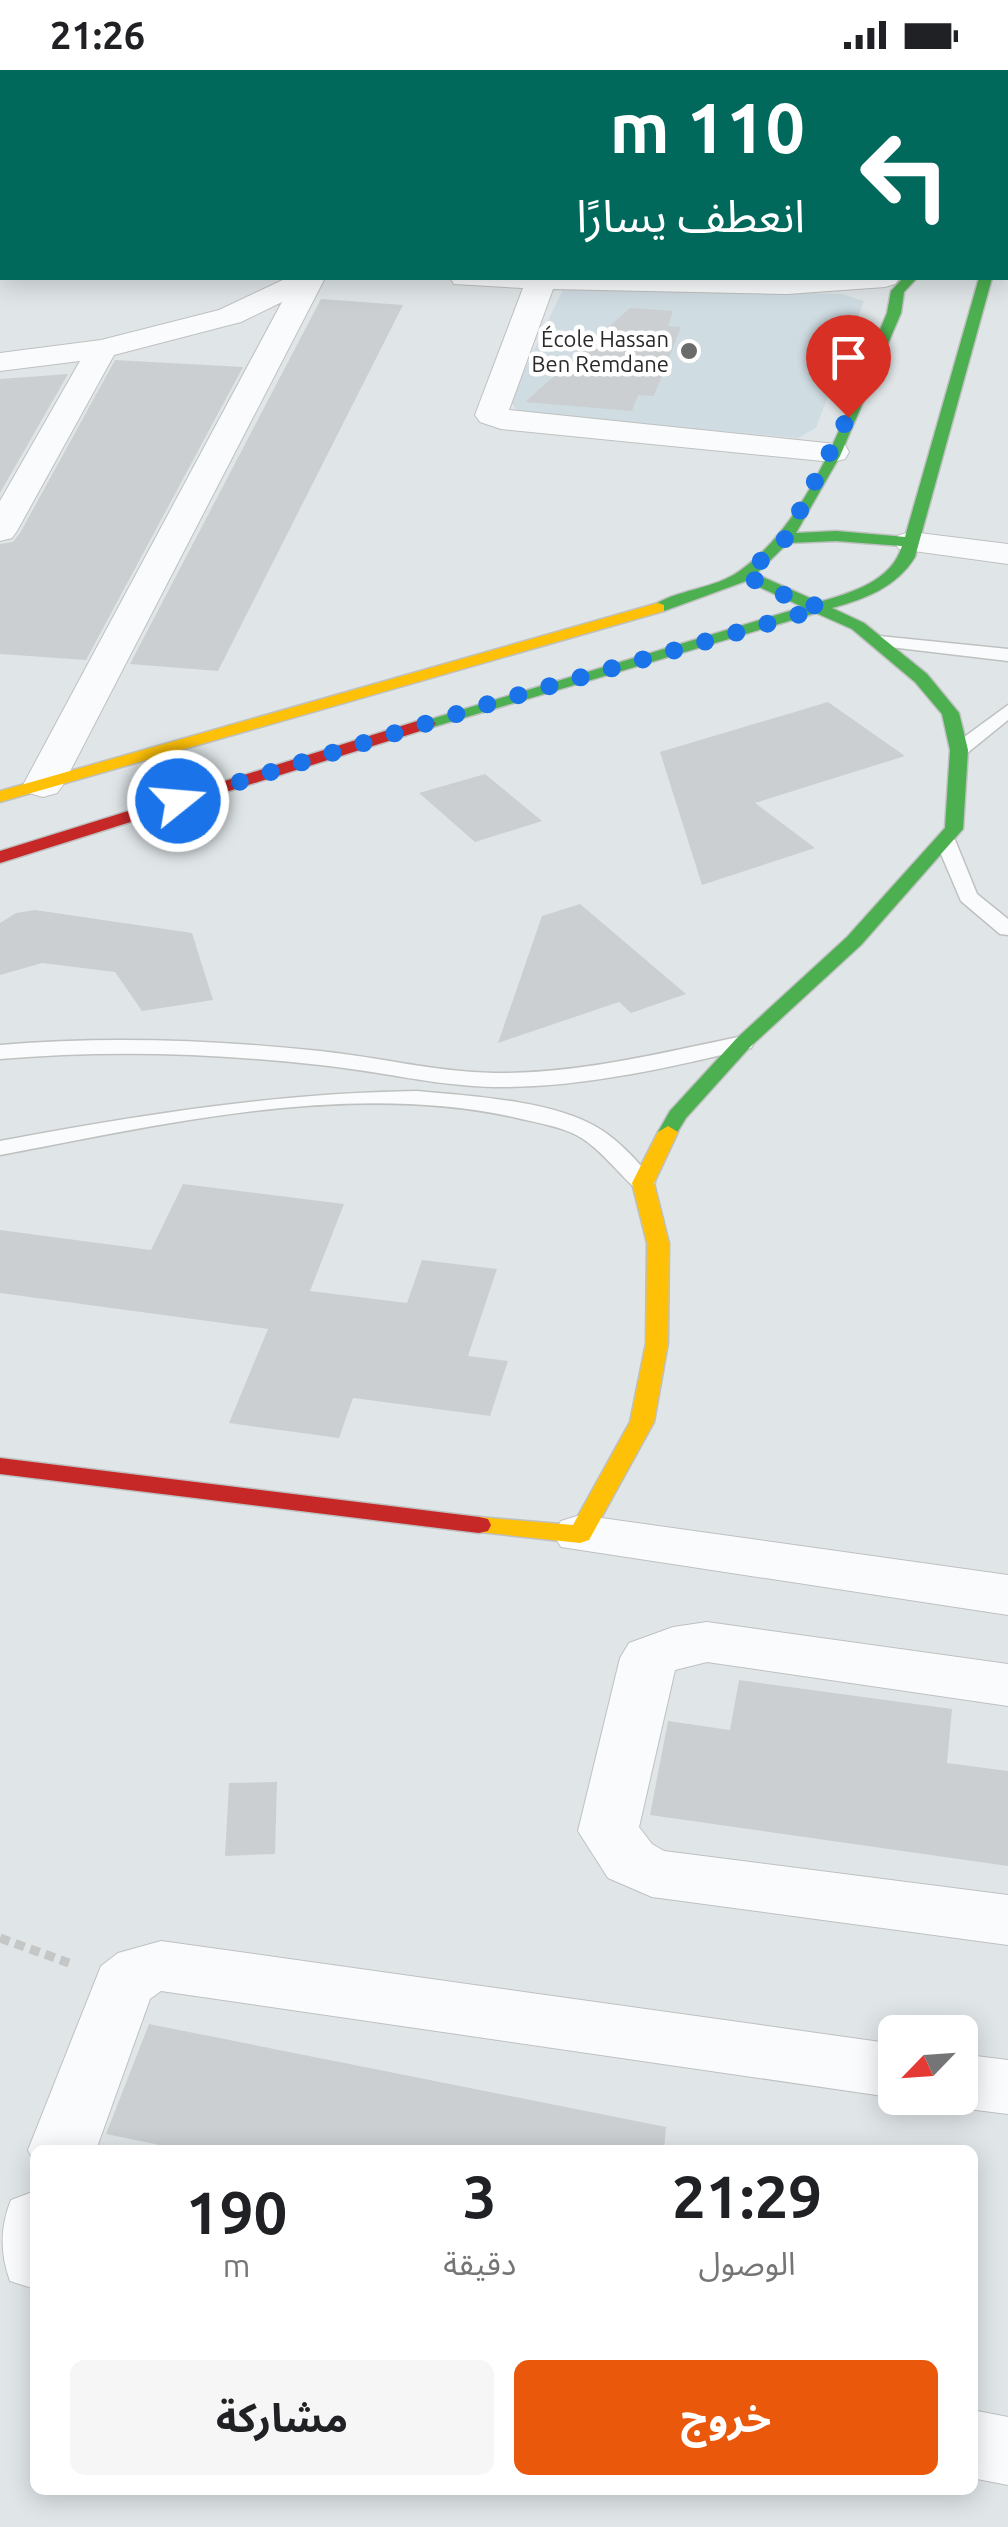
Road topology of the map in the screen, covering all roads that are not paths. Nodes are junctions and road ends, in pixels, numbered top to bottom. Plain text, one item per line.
1 (305, 280) edge
2 (308, 280) edge
3 (542, 280) joint
4 (689, 280) edge
5 (852, 280) edge
6 (933, 280) edge
7 (985, 280) edge
8 (666, 282) junction
9 (102, 349) junction
10 (0, 362) edge
11 (833, 452) junction
12 (0, 531) edge
13 (786, 538) junction
14 (912, 542) junction
15 (1008, 554) edge
16 (745, 575) junction
17 (822, 608) junction
18 (879, 641) junction
19 (1008, 655) edge
20 (1008, 711) edge
21 (958, 750) junction
22 (43, 785) junction
23 (0, 797) edge
24 (945, 840) junction
25 (0, 857) edge
26 (1008, 930) edge
27 (743, 1043) junction
28 (0, 1052) edge
29 (0, 1148) edge
30 (643, 1183) junction
31 (0, 1466) edge
32 (580, 1534) junction
33 (1008, 1596) edge
34 (1008, 1686) edge
35 (1008, 1920) edge
36 (878, 2069) edge
37 (978, 2083) edge
38 (1008, 2088) edge
39 (64, 2145) edge
40 (978, 2445) edge
41 (1008, 2451) edge

1 - 9 street
2 - 22 street
3 - 8 street
3 - 11 street
4 - 8 street
5 - 8 street
6 - 11 street
7 - 14 street
9 - 10 street
9 - 12 street
11 - 13 street
13 - 14 street
13 - 16 street
14 - 15 street
14 - 17 street
16 - 17 street
16 - 22 street
17 - 18 street
17 - 25 street
18 - 19 lane
18 - 21 street
20 - 21 lane
21 - 24 street
22 - 23 street
24 - 26 lane
24 - 27 street
27 - 28 lane
27 - 30 street
29 - 30 lane
30 - 32 street
31 - 32 street
32 - 33 street
34 - 35 street
36 - 39 street
37 - 38 street
40 - 41 street

